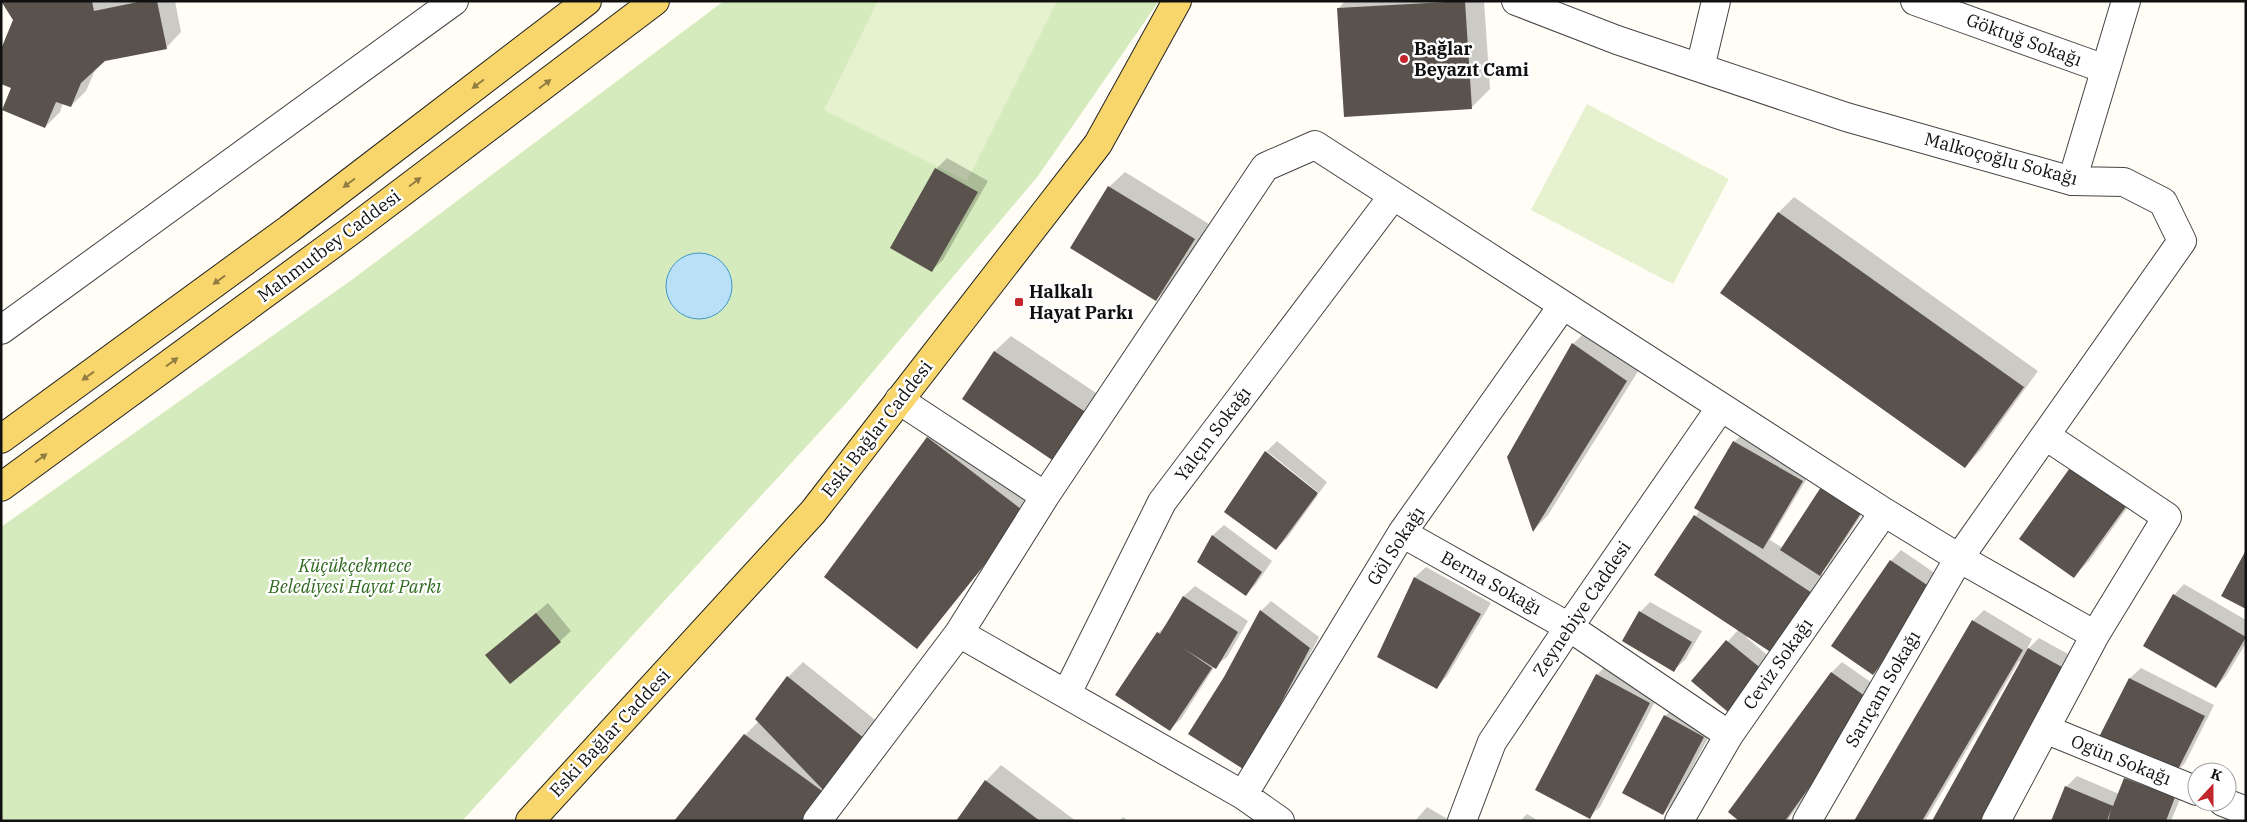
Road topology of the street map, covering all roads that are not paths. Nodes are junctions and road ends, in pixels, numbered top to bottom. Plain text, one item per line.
1 (454, 1) edge
2 (587, 1) edge
3 (655, 1) edge
4 (1176, 1) edge
5 (1516, 1) edge
6 (1716, 1) edge
7 (1915, 1) edge
8 (2126, 1) edge
9 (1700, 68) junction
10 (2105, 69) junction
11 (2072, 181) junction
12 (1393, 196) junction
13 (1563, 305) junction
14 (1, 330) edge
15 (899, 400) junction
16 (1721, 407) junction
17 (2046, 436) junction
18 (1, 439) edge
19 (1, 487) edge
20 (1045, 496) junction
21 (1884, 512) junction
22 (1402, 533) junction
23 (1959, 558) junction
24 (1569, 627) junction
25 (960, 633) junction
26 (2095, 635) junction
27 (1067, 693) junction
28 (2045, 729) junction
29 (1729, 736) junction
30 (2187, 787) edge
31 (1243, 795) junction
32 (530, 821) edge
33 (817, 821) edge
34 (1280, 821) edge
35 (1462, 821) edge
36 (1679, 821) edge
37 (1807, 821) edge
38 (1996, 821) edge

1 - 14 street
2 -> 18 main road
19 -> 3 main road, Mahmutbey Caddesi
4 - 15 main road, Eski Bağlar Caddesi
5 - 9 street, Malkoçoğlu Sokağı
6 - 9 street
7 - 10 street, Göktuğ Sokağı
8 - 10 street
9 - 11 street, Malkoçoğlu Sokağı
10 - 11 street
11 - 17 street, Malkoçoğlu Sokağı
12 - 13 street
12 - 20 street
12 - 27 street, Yalçın Sokağı
13 - 16 street
13 - 22 street, Göl Sokağı
15 - 20 street
15 - 32 main road, Eski Bağlar Caddesi
16 - 21 street
16 - 24 street, Zeynebiye Caddesi
17 - 23 street, Malkoçoğlu Sokağı
17 - 26 street
20 - 25 street
21 - 23 street
21 - 29 street, Ceviz Sokağı
22 - 24 street, Berna Sokağı
22 - 31 street, Göl Sokağı
23 - 26 street
23 - 37 street, Sarıçam Sokağı
24 - 29 street, Berna Sokağı
24 - 35 street, Zeynebiye Caddesi
25 - 27 street
25 - 33 street
26 - 28 street
27 - 31 street
28 - 30 street, Ogün Sokağı
28 - 38 street
29 - 36 street, Ceviz Sokağı
31 - 34 street

